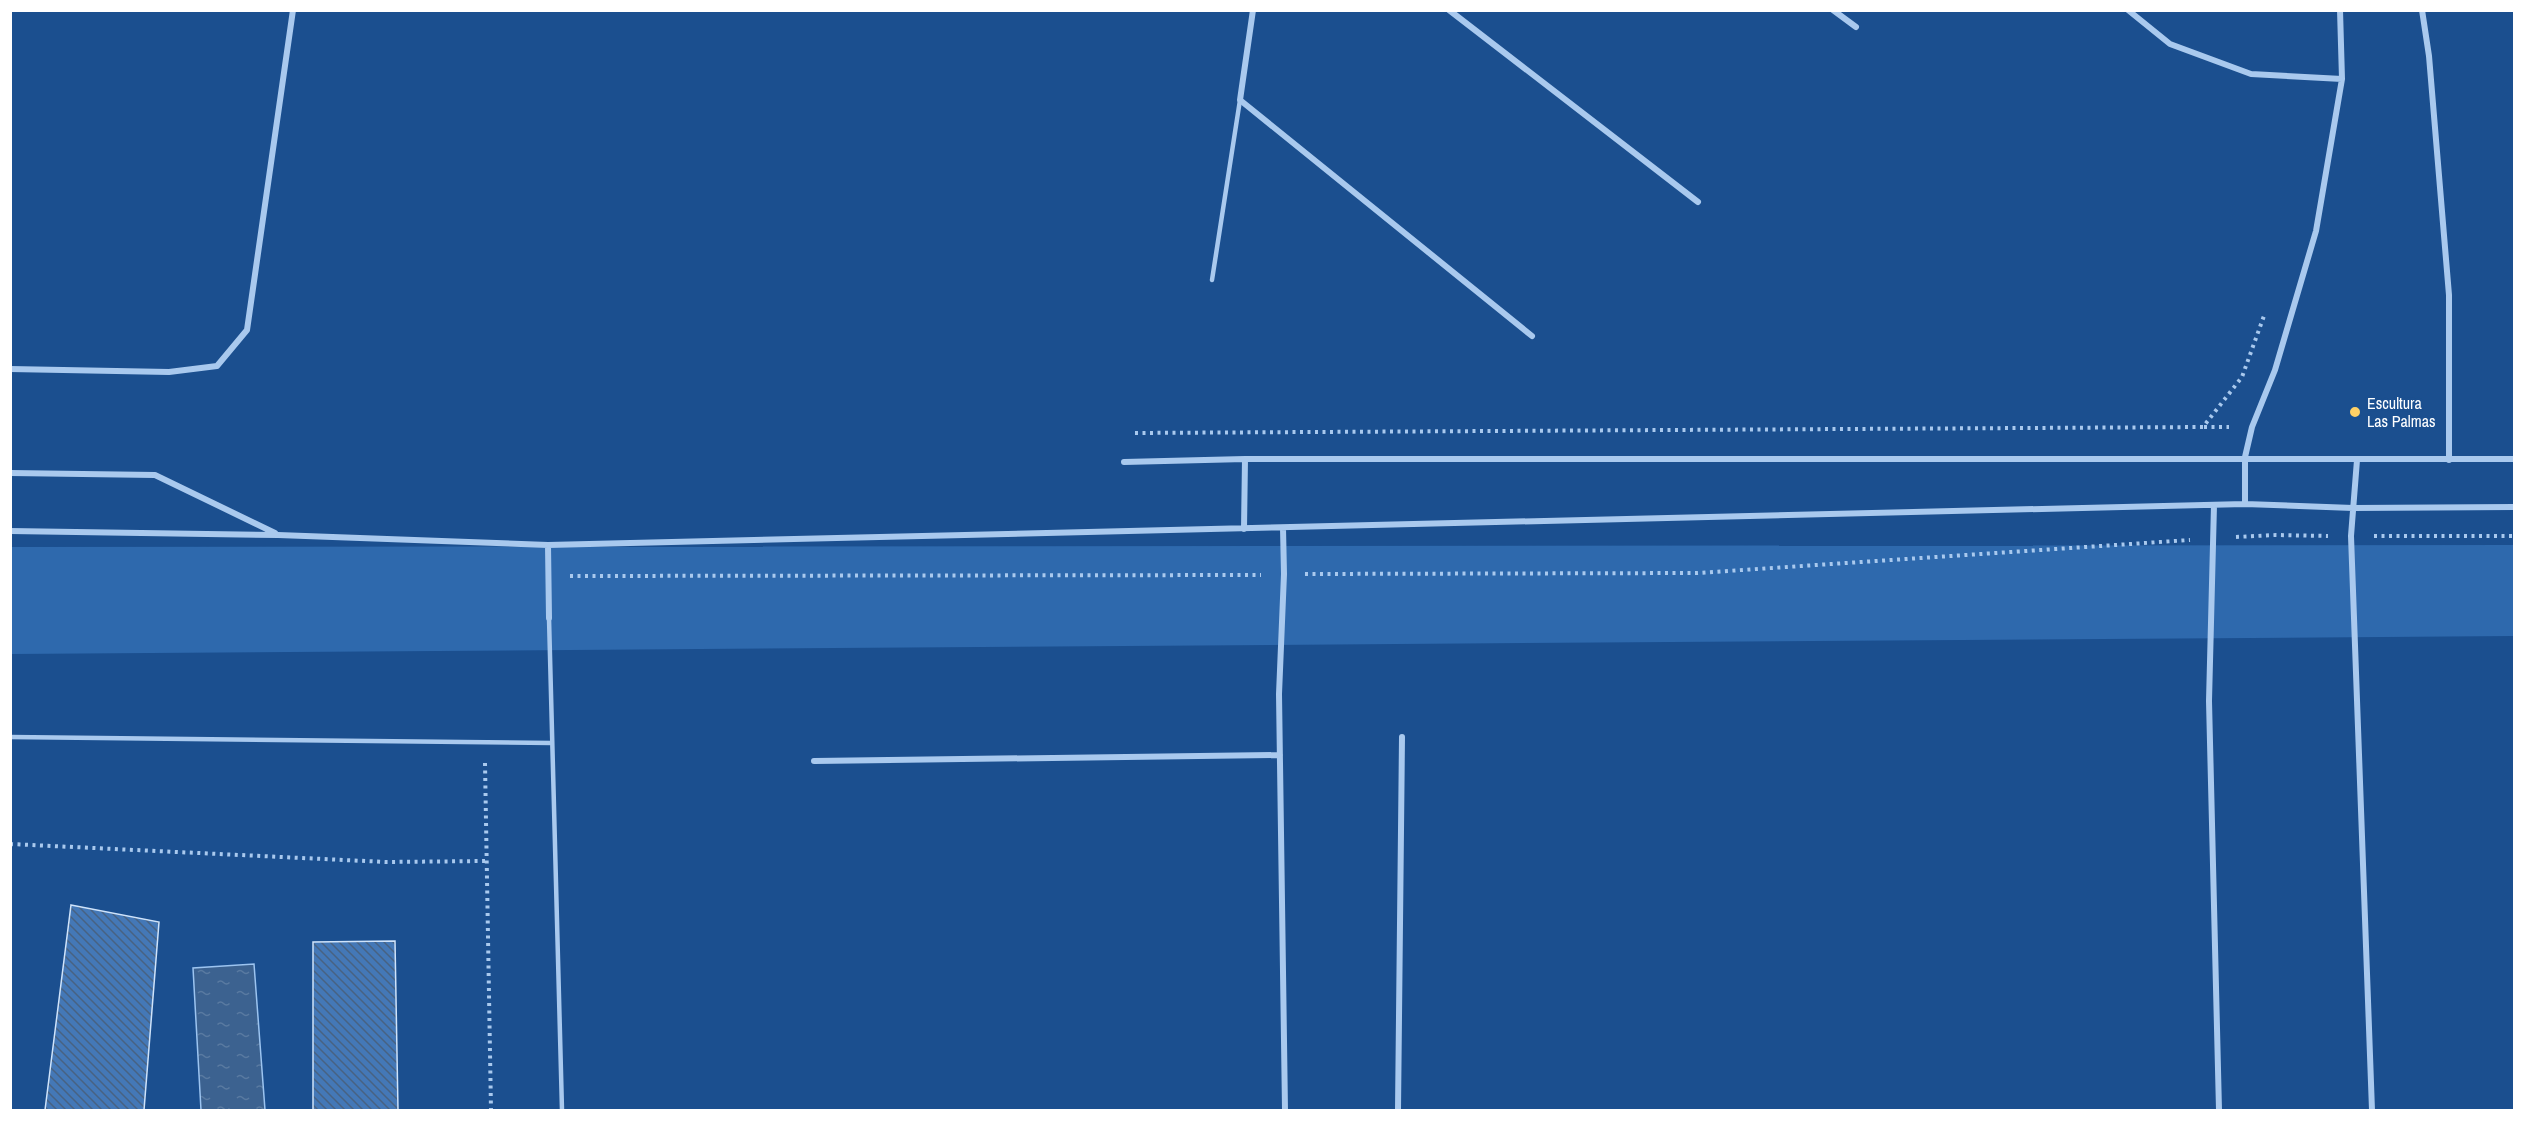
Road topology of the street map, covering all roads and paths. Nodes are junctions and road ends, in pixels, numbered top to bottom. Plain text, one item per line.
1 (293, 10) edge
2 (1253, 10) edge
3 (1449, 10) edge
4 (1833, 10) edge
5 (2128, 10) edge
6 (2340, 10) edge
7 (2422, 10) edge
8 (1856, 27) dead end
9 (2342, 79) junction
10 (1240, 100) junction
11 (1698, 202) dead end
12 (1212, 280) dead end
13 (2266, 312) dead end
14 (1532, 336) dead end
15 (10, 369) edge
16 (1135, 433) dead end
17 (2245, 457) junction
18 (1245, 459) junction
19 (2514, 459) edge
20 (2357, 460) junction
21 (2449, 460) junction
22 (1124, 462) dead end
23 (10, 473) edge
24 (2245, 504) junction
25 (2214, 505) junction
26 (2514, 507) edge
27 (2353, 508) junction
28 (1283, 528) junction
29 (1244, 529) junction
30 (10, 531) edge
31 (278, 535) junction
32 (2351, 536) junction
33 (2514, 536) edge
34 (2212, 539) junction
35 (548, 545) junction
36 (1284, 574) junction
37 (548, 576) junction
38 (549, 618) joint
39 (10, 737) edge
40 (1402, 737) dead end
41 (552, 743) junction
42 (485, 744) junction
43 (1280, 755) junction
44 (814, 761) dead end
45 (10, 844) edge
46 (485, 861) junction
47 (491, 1110) edge
48 (562, 1110) edge
49 (1285, 1110) edge
50 (1398, 1110) edge
51 (2219, 1110) edge
52 (2372, 1110) edge

1 - 15 street
2 - 10 street
3 - 11 street
4 - 8 street
5 - 9 street
6 - 9 street
7 - 21 street
9 - 17 street
10 - 12 lane
10 - 14 street
13 - 16 path
17 - 18 street
17 - 20 street
17 - 24 street
18 - 22 street
18 - 29 street
19 - 21 street
20 - 21 street
20 - 27 street
23 - 31 street
24 - 25 street
24 - 27 street
25 - 28 street
25 - 34 street
26 - 27 street
27 - 32 street
28 - 29 street
28 - 36 street
29 - 35 street
30 - 31 street
31 - 35 street
32 - 33 path
32 - 34 path
32 - 52 street
34 - 36 path
34 - 51 street
35 - 37 street
36 - 37 path
36 - 43 street
37 - 38 street
38 - 41 lane
39 - 42 lane
40 - 50 street
41 - 42 lane
41 - 48 lane
42 - 46 path
43 - 44 street
43 - 49 street
45 - 46 path
46 - 47 path

